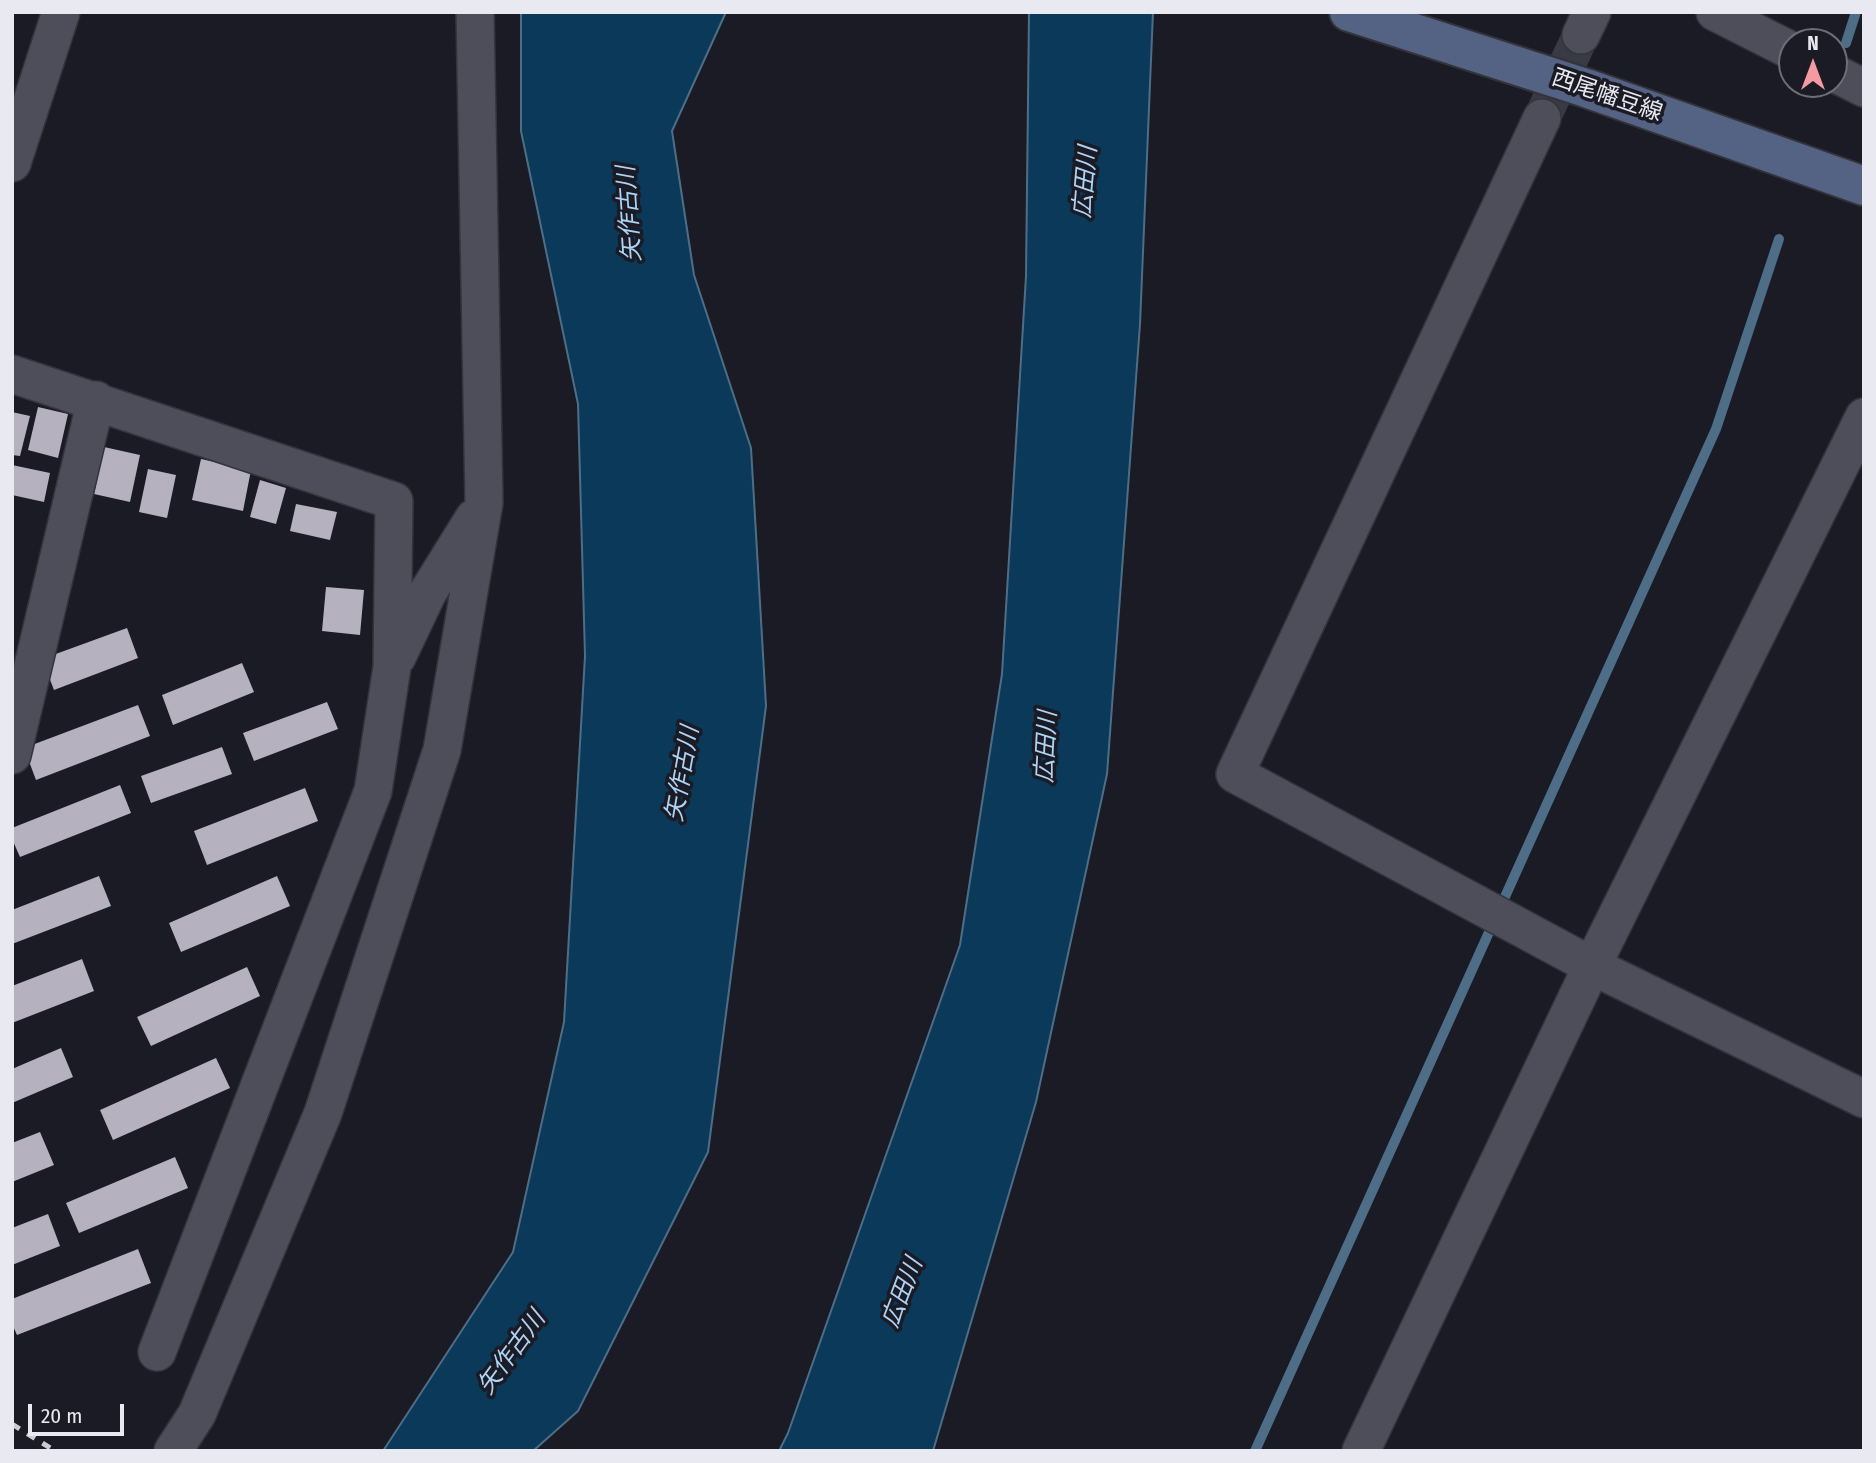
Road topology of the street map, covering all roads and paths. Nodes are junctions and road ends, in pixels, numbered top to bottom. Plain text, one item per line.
1 (61, 12) edge
2 (475, 12) edge
3 (1349, 12) edge
4 (1715, 12) edge
5 (1778, 44) edge
6 (1542, 118) tunnel mouth
7 (12, 163) edge
8 (1864, 186) edge
9 (12, 374) edge
10 (96, 400) junction
11 (1864, 417) edge
12 (484, 503) junction
13 (392, 667) junction
14 (12, 755) edge
15 (1592, 966) junction
16 (1864, 1099) edge
17 (157, 1352) dead end
18 (173, 1451) edge
19 (1361, 1451) edge

1 - 7 street
2 - 12 street
3 - 8 main road, 西尾幡豆線
4 - 5 street
6 - 15 street
9 - 10 street
10 - 13 street
10 - 14 street
11 - 15 street
12 - 13 street
12 - 18 street
13 - 17 street
15 - 16 street
15 - 19 street

